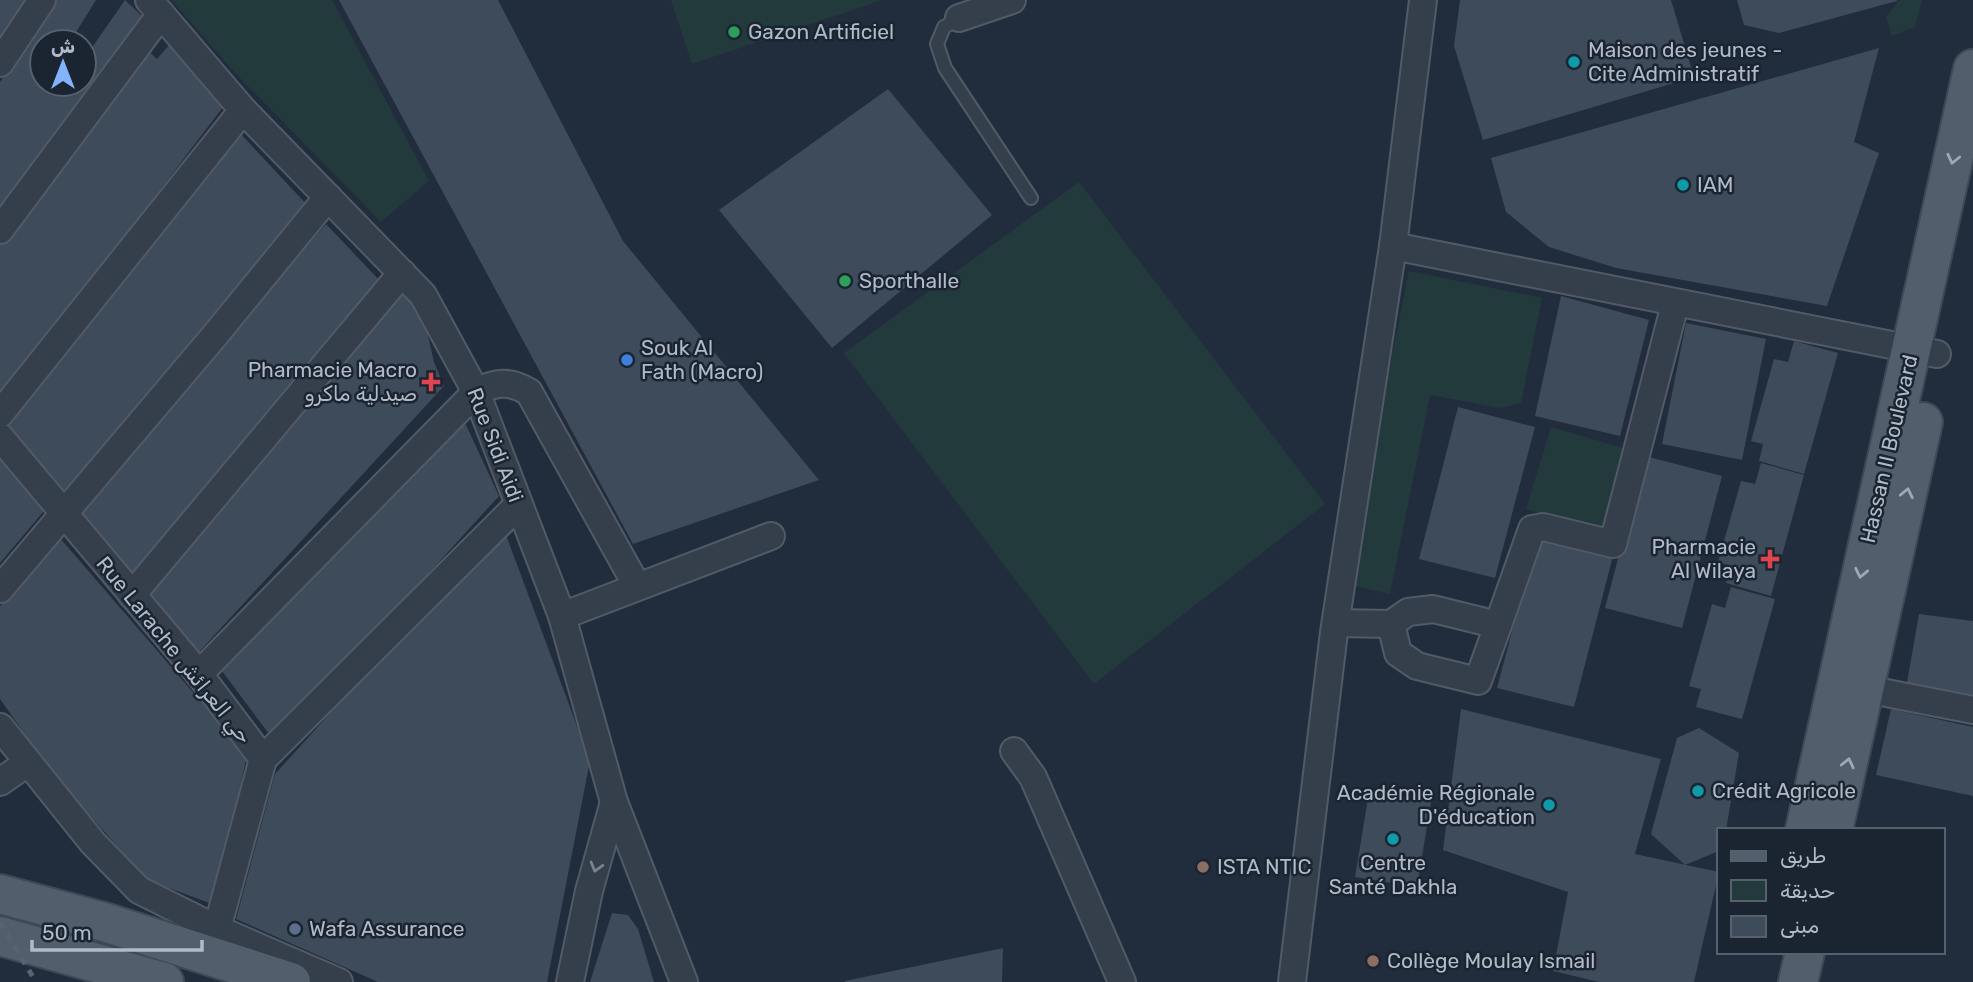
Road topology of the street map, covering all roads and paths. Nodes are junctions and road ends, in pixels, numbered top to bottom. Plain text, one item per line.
1 (42, 0) edge
2 (1012, 0) edge
3 (1423, 0) edge
4 (155, 7) edge
5 (959, 18) joint
6 (0, 63) edge
7 (1973, 69) edge
8 (243, 110) junction
9 (1973, 192) edge
10 (328, 197) junction
11 (1031, 198) dead end
12 (0, 230) edge
13 (1393, 246) junction
14 (402, 273) junction
15 (1675, 304) junction
16 (1925, 352) junction
17 (476, 392) junction
18 (0, 414) edge
19 (0, 438) edge
20 (518, 505) junction
21 (63, 515) junction
22 (771, 536) dead end
23 (637, 586) junction
24 (0, 589) edge
25 (132, 595) junction
26 (562, 616) junction
27 (1336, 623) junction
28 (1391, 624) junction
29 (1498, 625) junction
30 (199, 674) junction
31 (1866, 689) junction
32 (1973, 710) edge
33 (0, 727) edge
34 (1014, 751) dead end
35 (263, 759) junction
36 (27, 763) junction
37 (0, 782) edge
38 (614, 802) junction
39 (1806, 828) edge
40 (1833, 828) edge
41 (0, 894) edge
42 (217, 929) junction
43 (0, 936) edge
44 (1780, 954) edge
45 (1805, 954) edge
46 (164, 982) edge
47 (291, 982) edge
48 (339, 982) edge
49 (570, 982) edge
50 (684, 982) edge
51 (1122, 982) edge
52 (1292, 982) edge
53 (1773, 982) edge
54 (1798, 982) edge

1 - 6 street
2 - 5 street
3 - 13 street
4 - 8 street, Rue Sidi Aidi
4 - 12 street
5 - 11 lane
7 -> 16 main road, Hassan II Boulevard
8 - 10 street, Rue Sidi Aidi
8 - 18 street
9 - 16 main road, Hassan II Boulevard
10 - 14 street, Rue Sidi Aidi
10 - 21 street
13 - 15 street
13 - 27 street
14 - 17 street, Rue Sidi Aidi
14 - 25 street
15 - 16 street
15 - 29 street
31 -> 16 main road, Hassan II Boulevard
16 -> 39 main road, Hassan II Boulevard
17 - 20 street, Rue Sidi Aidi
17 - 23 street
17 - 30 street
19 - 21 street, Rue Larache حي العرائش
20 - 26 street, Rue Sidi Aidi
20 - 35 street
21 - 24 street
21 - 25 street, Rue Larache حي العرائش
22 - 23 street
23 - 26 street
25 - 30 street, Rue Larache حي العرائش
26 - 38 street, Rue Sidi Aidi
27 - 28 street
27 - 52 street
28 - 29 street
28 - 29 street
30 - 35 street, Rue Larache حي العرائش
31 - 32 street
40 -> 31 main road, Hassan II Boulevard
33 - 36 street
34 - 51 street
35 - 42 street, Rue Larache حي العرائش
36 - 37 street
36 - 42 street
38 -> 49 street
38 - 50 street, Rue Sidi Aidi
41 - 47 main road
42 - 48 street
43 - 46 main road
44 - 53 main road
45 - 54 main road

